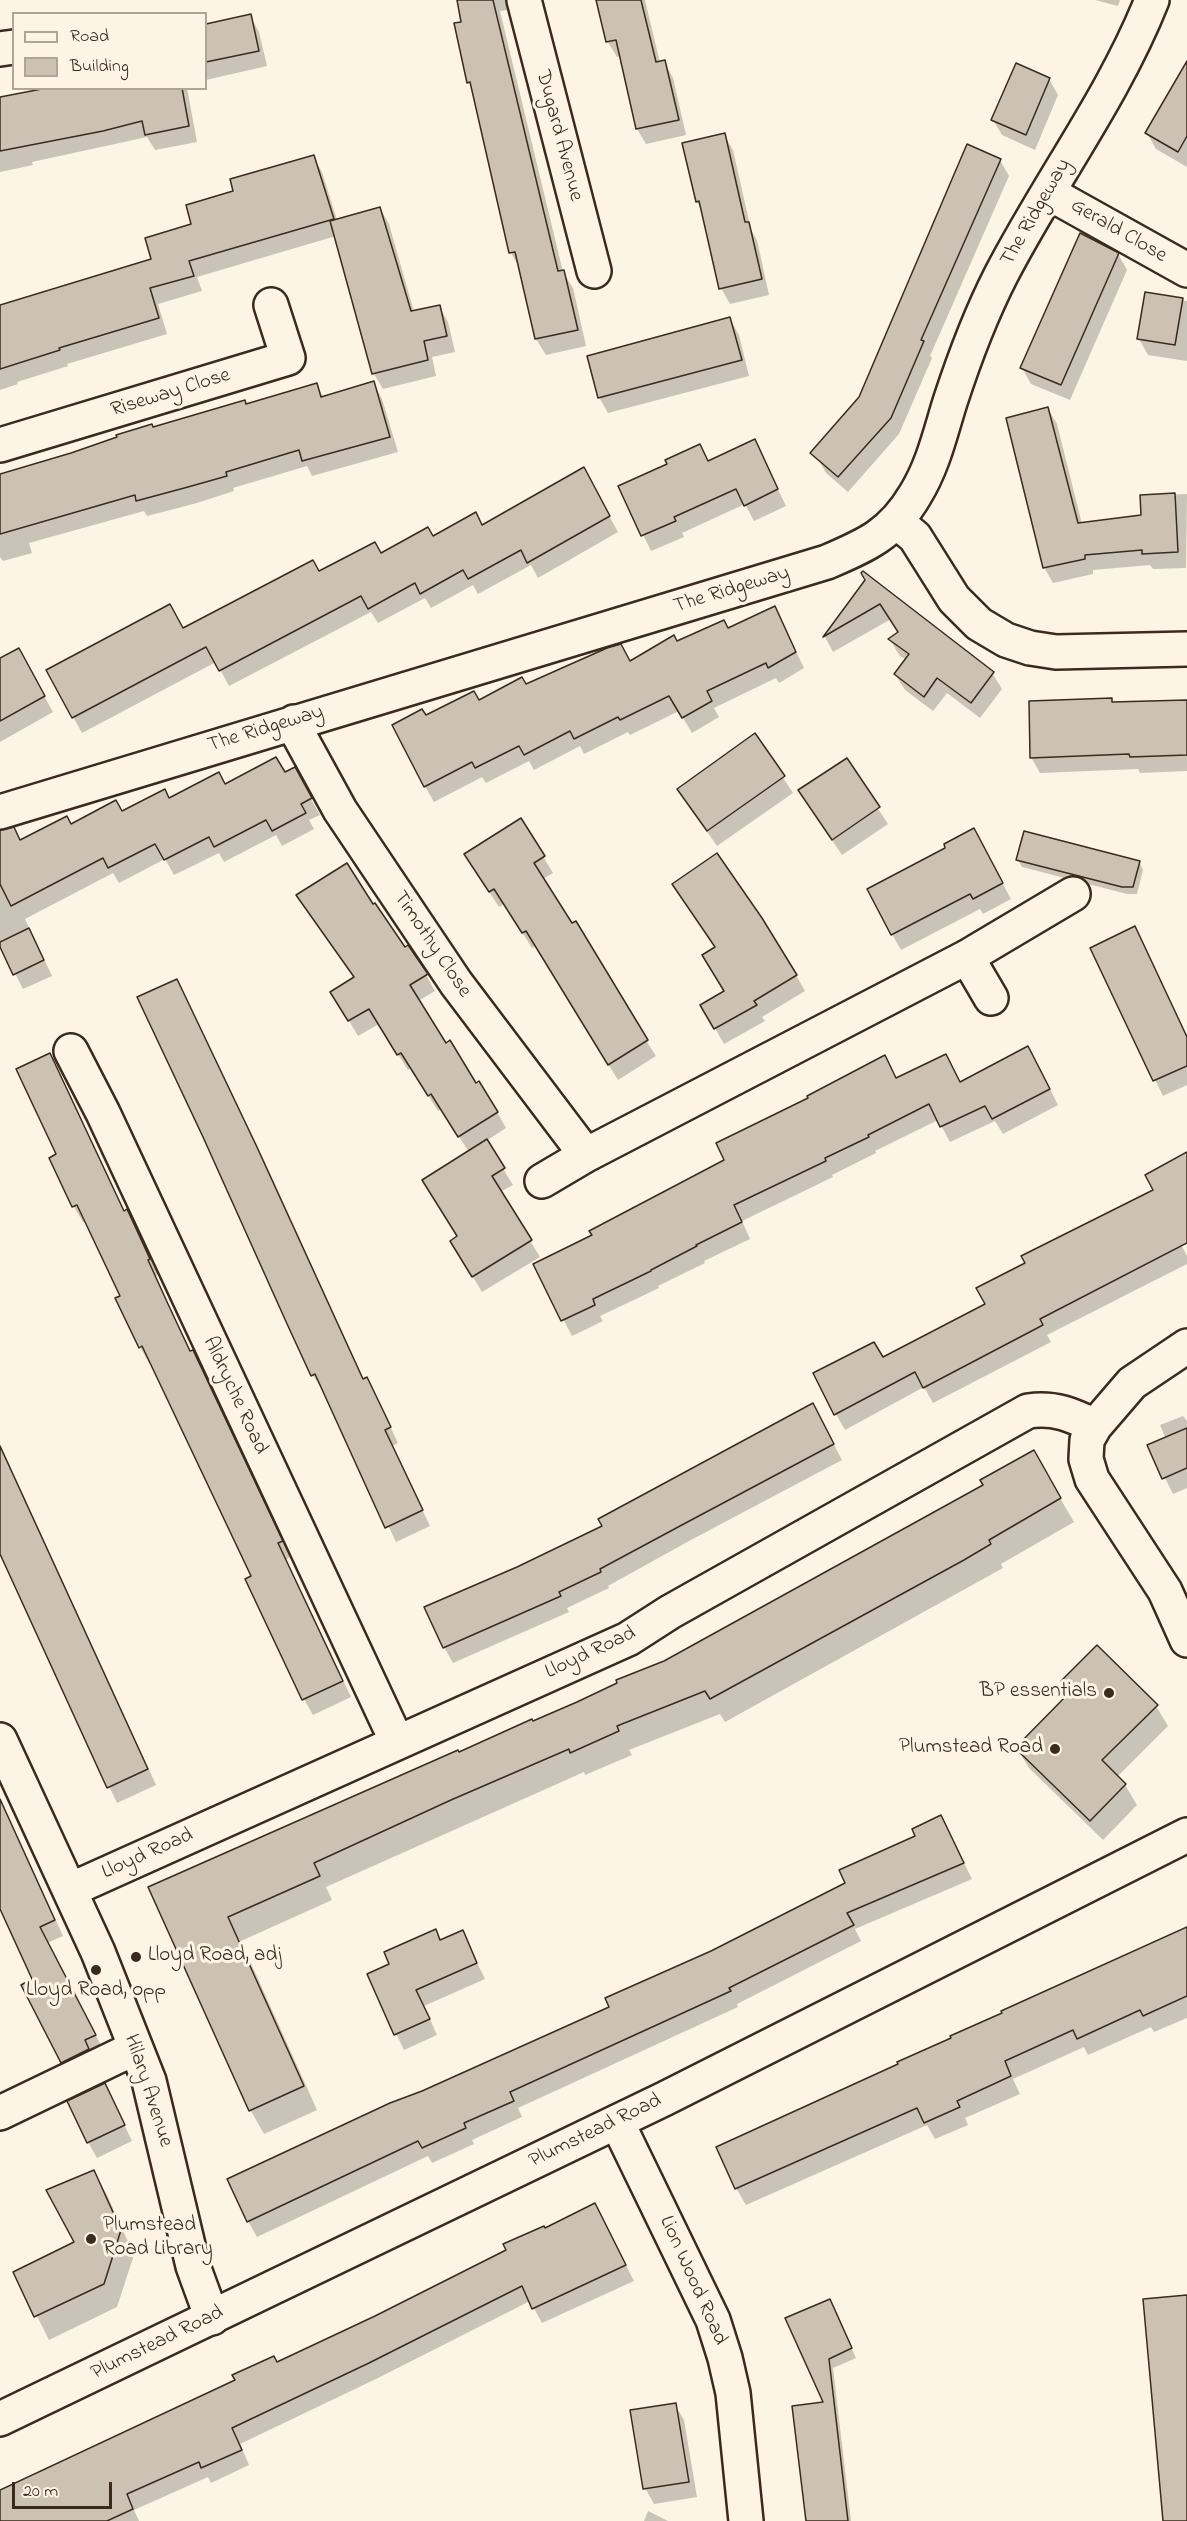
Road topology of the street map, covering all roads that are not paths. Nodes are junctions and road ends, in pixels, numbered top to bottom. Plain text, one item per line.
1 (524, 0) edge
2 (1152, 0) edge
3 (1048, 193) junction
4 (1187, 270) edge
5 (594, 271) dead end
6 (271, 305) dead end
7 (0, 445) edge
8 (897, 522) junction
9 (1187, 649) edge
10 (294, 722) junction
11 (0, 812) edge
12 (1073, 894) dead end
13 (967, 957) junction
14 (991, 998) dead end
15 (71, 1051) dead end
16 (586, 1155) junction
17 (542, 1181) dead end
18 (1187, 1346) edge
19 (1095, 1426) junction
20 (1187, 1640) edge
21 (0, 1740) edge
22 (397, 1742) junction
23 (1187, 1835) edge
24 (70, 1890) junction
25 (135, 2048) junction
26 (0, 2113) edge
27 (617, 2122) junction
28 (212, 2318) junction
29 (0, 2419) edge
30 (746, 2521) edge

1 - 5 street, Dugard Avenue
2 - 3 street, The Ridgeway
3 - 4 street, Gerald Close
3 - 8 street, The Ridgeway
6 - 7 street, Riseway Close
8 - 9 street
8 - 10 street, The Ridgeway
10 - 11 street, The Ridgeway
10 - 16 street, Timothy Close
12 - 13 street
13 - 14 street
13 - 16 street
15 - 22 street, Aldryche Road
16 - 17 street
18 - 19 street
19 - 20 street
19 - 22 street, Lloyd Road
21 - 24 street, Hilary Avenue
22 - 24 street, Lloyd Road
23 - 27 street, Plumstead Road
24 - 25 street, Hilary Avenue
25 - 26 street
25 - 28 street, Hilary Avenue
27 - 28 street, Plumstead Road
27 - 30 street, Lion Wood Road
28 - 29 street, Plumstead Road

